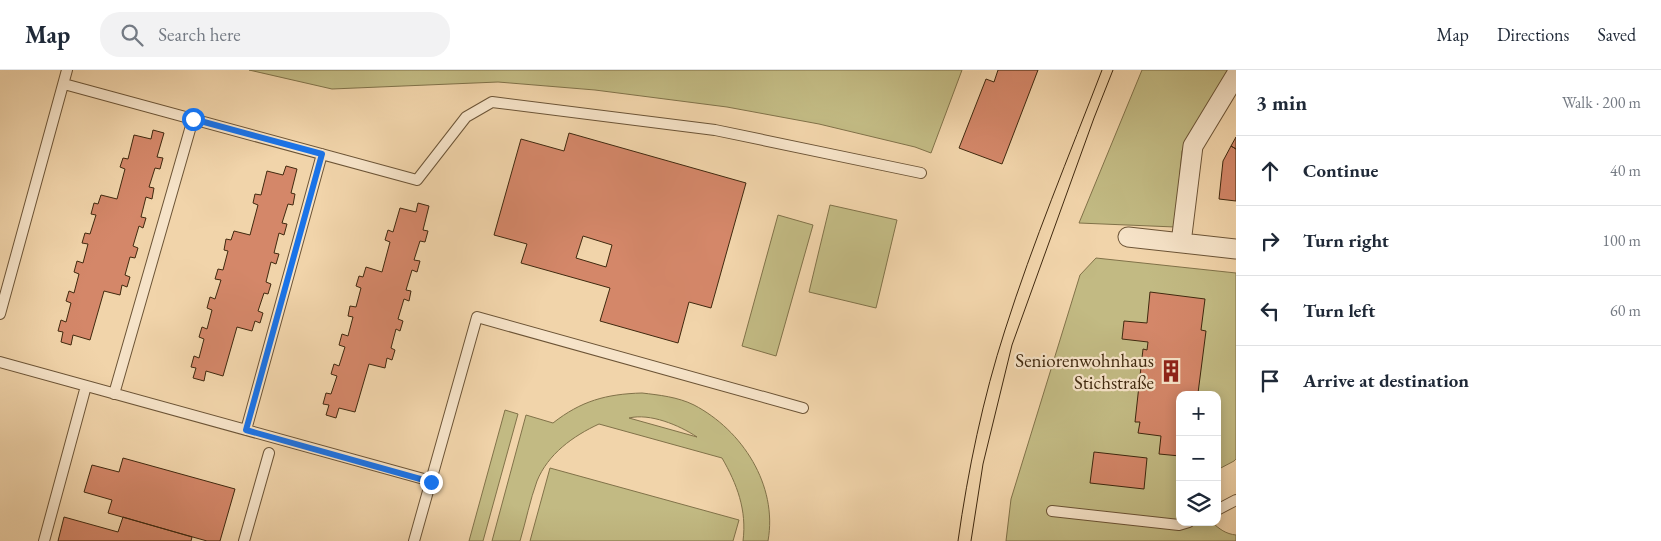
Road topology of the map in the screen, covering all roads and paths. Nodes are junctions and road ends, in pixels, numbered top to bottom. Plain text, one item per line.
1 (68, 70) edge
2 (1236, 75) edge
3 (64, 84) junction
4 (193, 119) junction
5 (322, 154) junction
6 (921, 174) dead end
7 (1128, 237) dead end
8 (1180, 243) junction
9 (1236, 249) edge
10 (0, 314) edge
11 (0, 362) edge
12 (86, 386) junction
13 (114, 394) junction
14 (803, 408) dead end
15 (246, 430) junction
16 (269, 452) dead end
17 (431, 482) junction
18 (1236, 500) edge
19 (1221, 508) edge
20 (1052, 511) dead end
21 (1176, 525) edge
22 (44, 541) edge
23 (244, 541) edge
24 (414, 541) edge

1 - 3 lane
2 - 8 street
3 - 4 lane
3 - 10 lane
4 - 5 lane
4 - 13 lane
5 - 6 lane
5 - 15 lane
7 - 8 street
8 - 9 street
11 - 12 lane
12 - 13 lane
12 - 22 lane
13 - 15 lane
14 - 17 lane
15 - 17 lane
16 - 23 lane
17 - 24 lane
18 - 19 lane
20 - 21 lane

